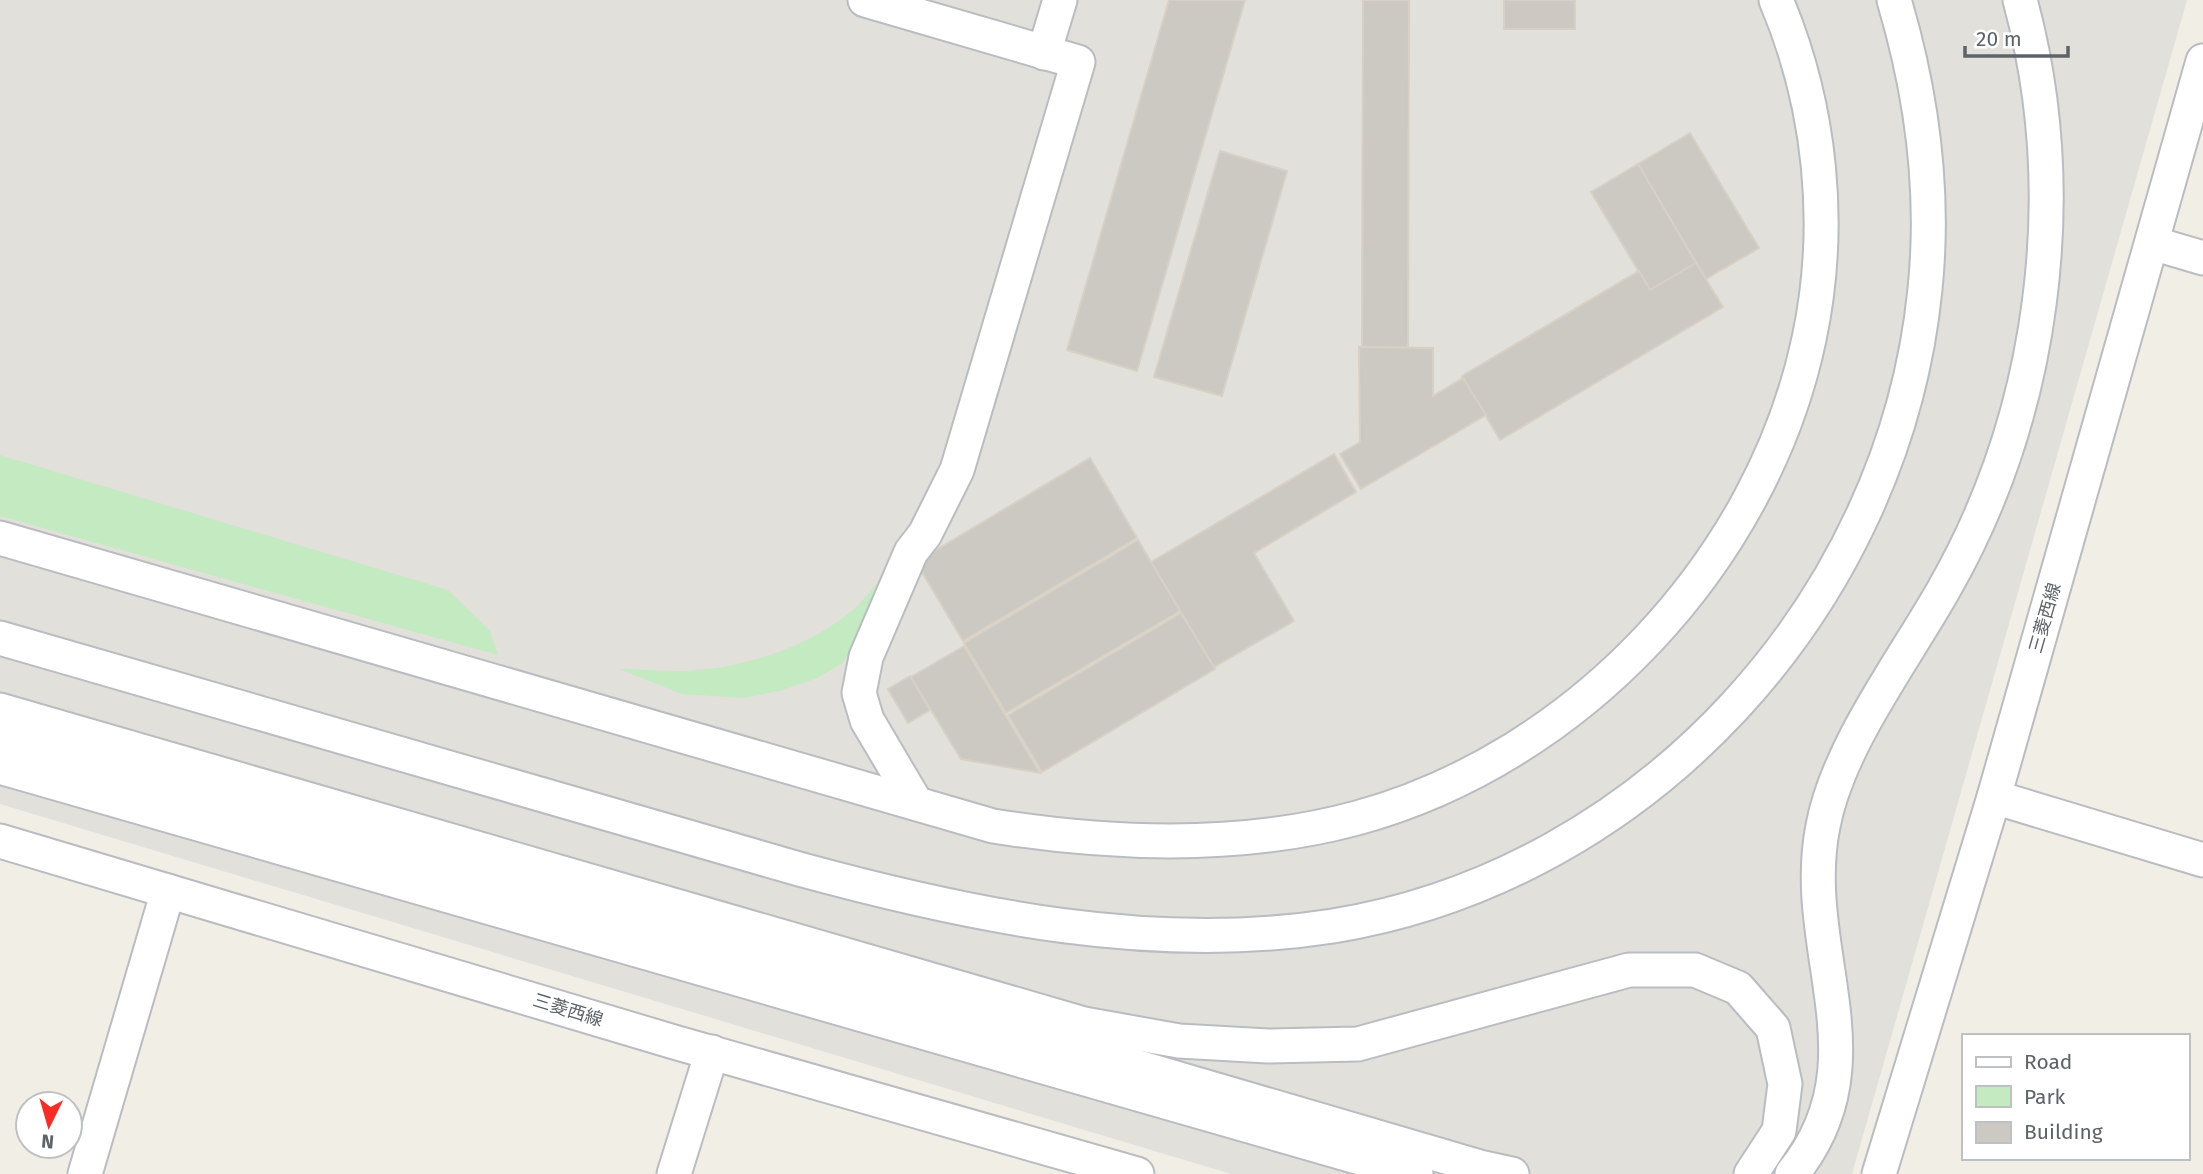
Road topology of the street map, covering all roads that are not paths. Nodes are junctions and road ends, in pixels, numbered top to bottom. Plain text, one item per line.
1 (865, 0) edge
2 (1060, 0) edge
3 (1776, 0) edge
4 (1894, 0) edge
5 (2020, 0) edge
6 (1044, 52) junction
7 (2203, 61) edge
8 (2152, 243) junction
9 (2203, 258) edge
10 (0, 538) edge
11 (0, 638) edge
12 (0, 710) edge
13 (0, 734) edge
14 (0, 767) edge
15 (1994, 797) junction
16 (916, 803) junction
17 (0, 841) edge
18 (2203, 860) edge
19 (168, 891) junction
20 (712, 1052) junction
21 (85, 1174) edge
22 (674, 1174) edge
23 (1137, 1174) edge
24 (1416, 1174) edge
25 (1512, 1174) edge
26 (1751, 1174) edge
27 (1792, 1174) edge
28 (1880, 1174) edge

1 - 6 street
2 - 6 street
3 - 16 street
4 - 11 street
5 - 27 street
6 - 16 street
7 - 8 street, 三菱西線
8 - 9 street
8 - 15 street, 三菱西線
10 - 16 street
12 - 26 street
13 - 25 street
14 - 24 street
15 - 18 street
15 - 28 street, 三菱西線
17 - 19 street, 三菱西線
19 - 20 street, 三菱西線
19 - 21 street
20 - 22 street
20 - 23 street, 三菱西線

